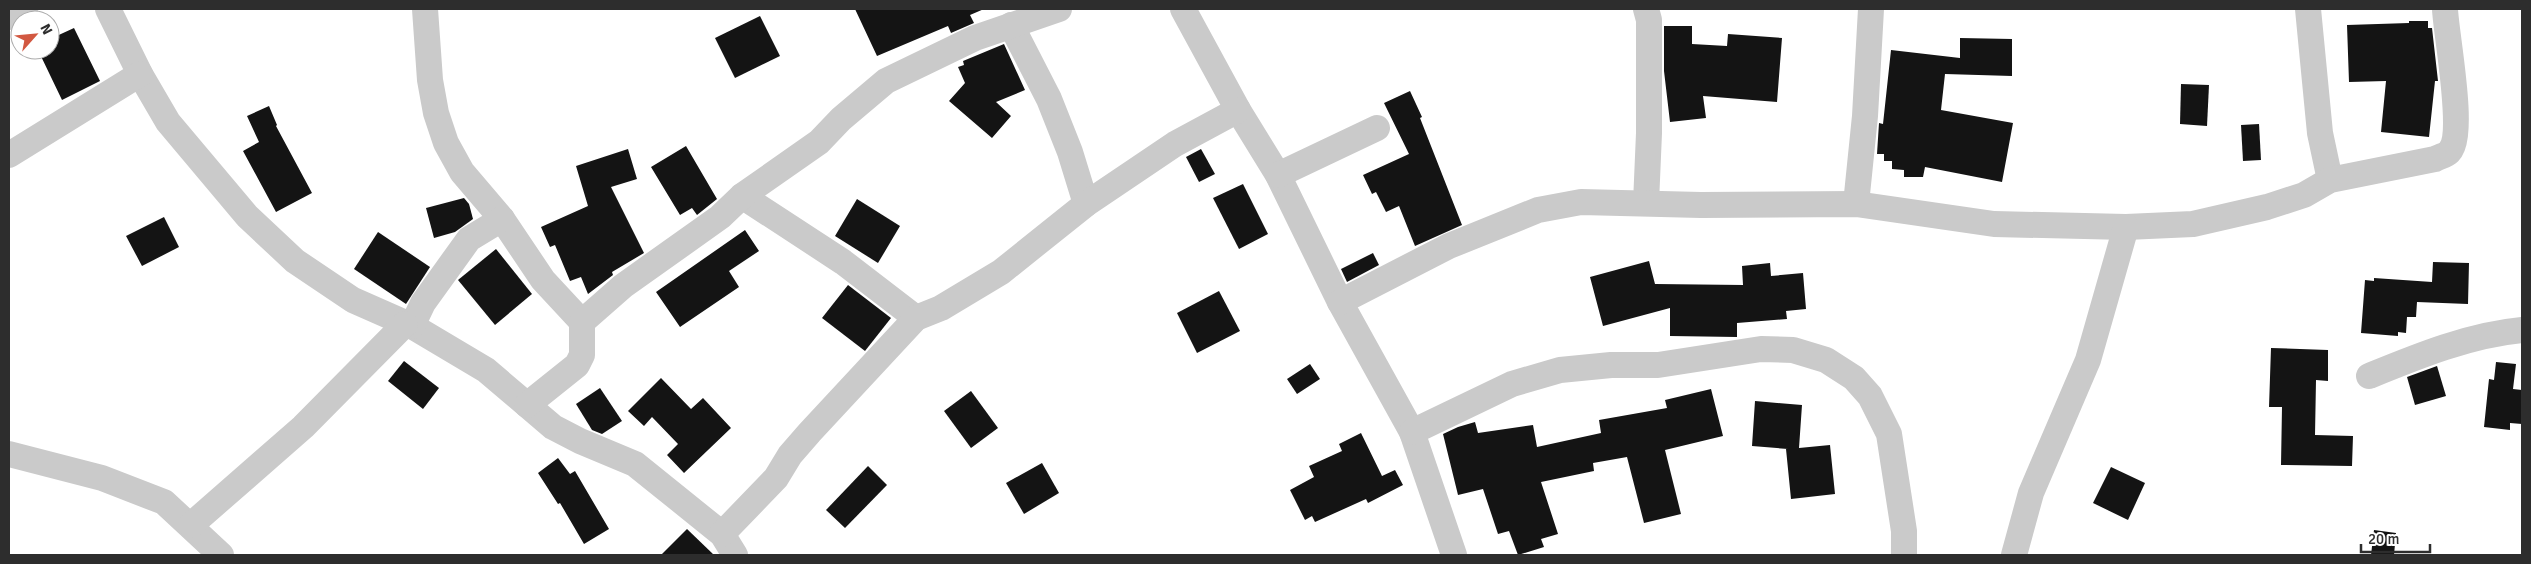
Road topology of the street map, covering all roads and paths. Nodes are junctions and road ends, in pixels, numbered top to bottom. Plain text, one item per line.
1 (25, 9) edge
2 (108, 9) edge
3 (425, 9) edge
4 (1059, 9) edge
5 (1183, 9) edge
6 (1646, 9) edge
7 (1870, 9) edge
8 (2308, 9) edge
9 (2445, 9) edge
10 (9, 17) edge
11 (1011, 25) junction
12 (140, 74) junction
13 (1238, 110) junction
14 (1377, 128) dead end
15 (9, 155) edge
16 (1278, 176) junction
17 (2330, 180) junction
18 (742, 196) junction
19 (1646, 203) junction
20 (1086, 204) junction
21 (1856, 204) junction
22 (502, 219) junction
23 (2126, 227) junction
24 (1340, 302) junction
25 (916, 318) junction
26 (582, 322) junction
27 (408, 325) junction
28 (2522, 330) edge
29 (2368, 376) dead end
30 (528, 405) junction
31 (1412, 432) junction
32 (9, 454) edge
33 (191, 525) junction
34 (729, 545) edge
35 (222, 555) edge
36 (1454, 555) edge
37 (1904, 555) edge
38 (2014, 555) edge

1 - 10 street
2 - 12 street
3 - 22 street
4 - 11 street
5 - 13 street
6 - 19 street
7 - 21 street
8 - 17 street
9 - 17 street
11 - 18 street
11 - 20 street
12 - 15 street
12 - 27 street
13 - 16 street
13 - 20 street
14 - 16 street
16 - 24 street
17 - 23 street
18 - 25 street
18 - 26 street
19 - 21 street
19 - 24 street
20 - 25 street
21 - 23 street
22 - 26 street
22 - 27 street
23 - 38 street
24 - 31 street
25 - 34 street
26 - 30 street
27 - 30 street
27 - 33 street
28 - 29 street
30 - 34 street
31 - 36 street
31 - 37 street
32 - 33 street
33 - 35 street

